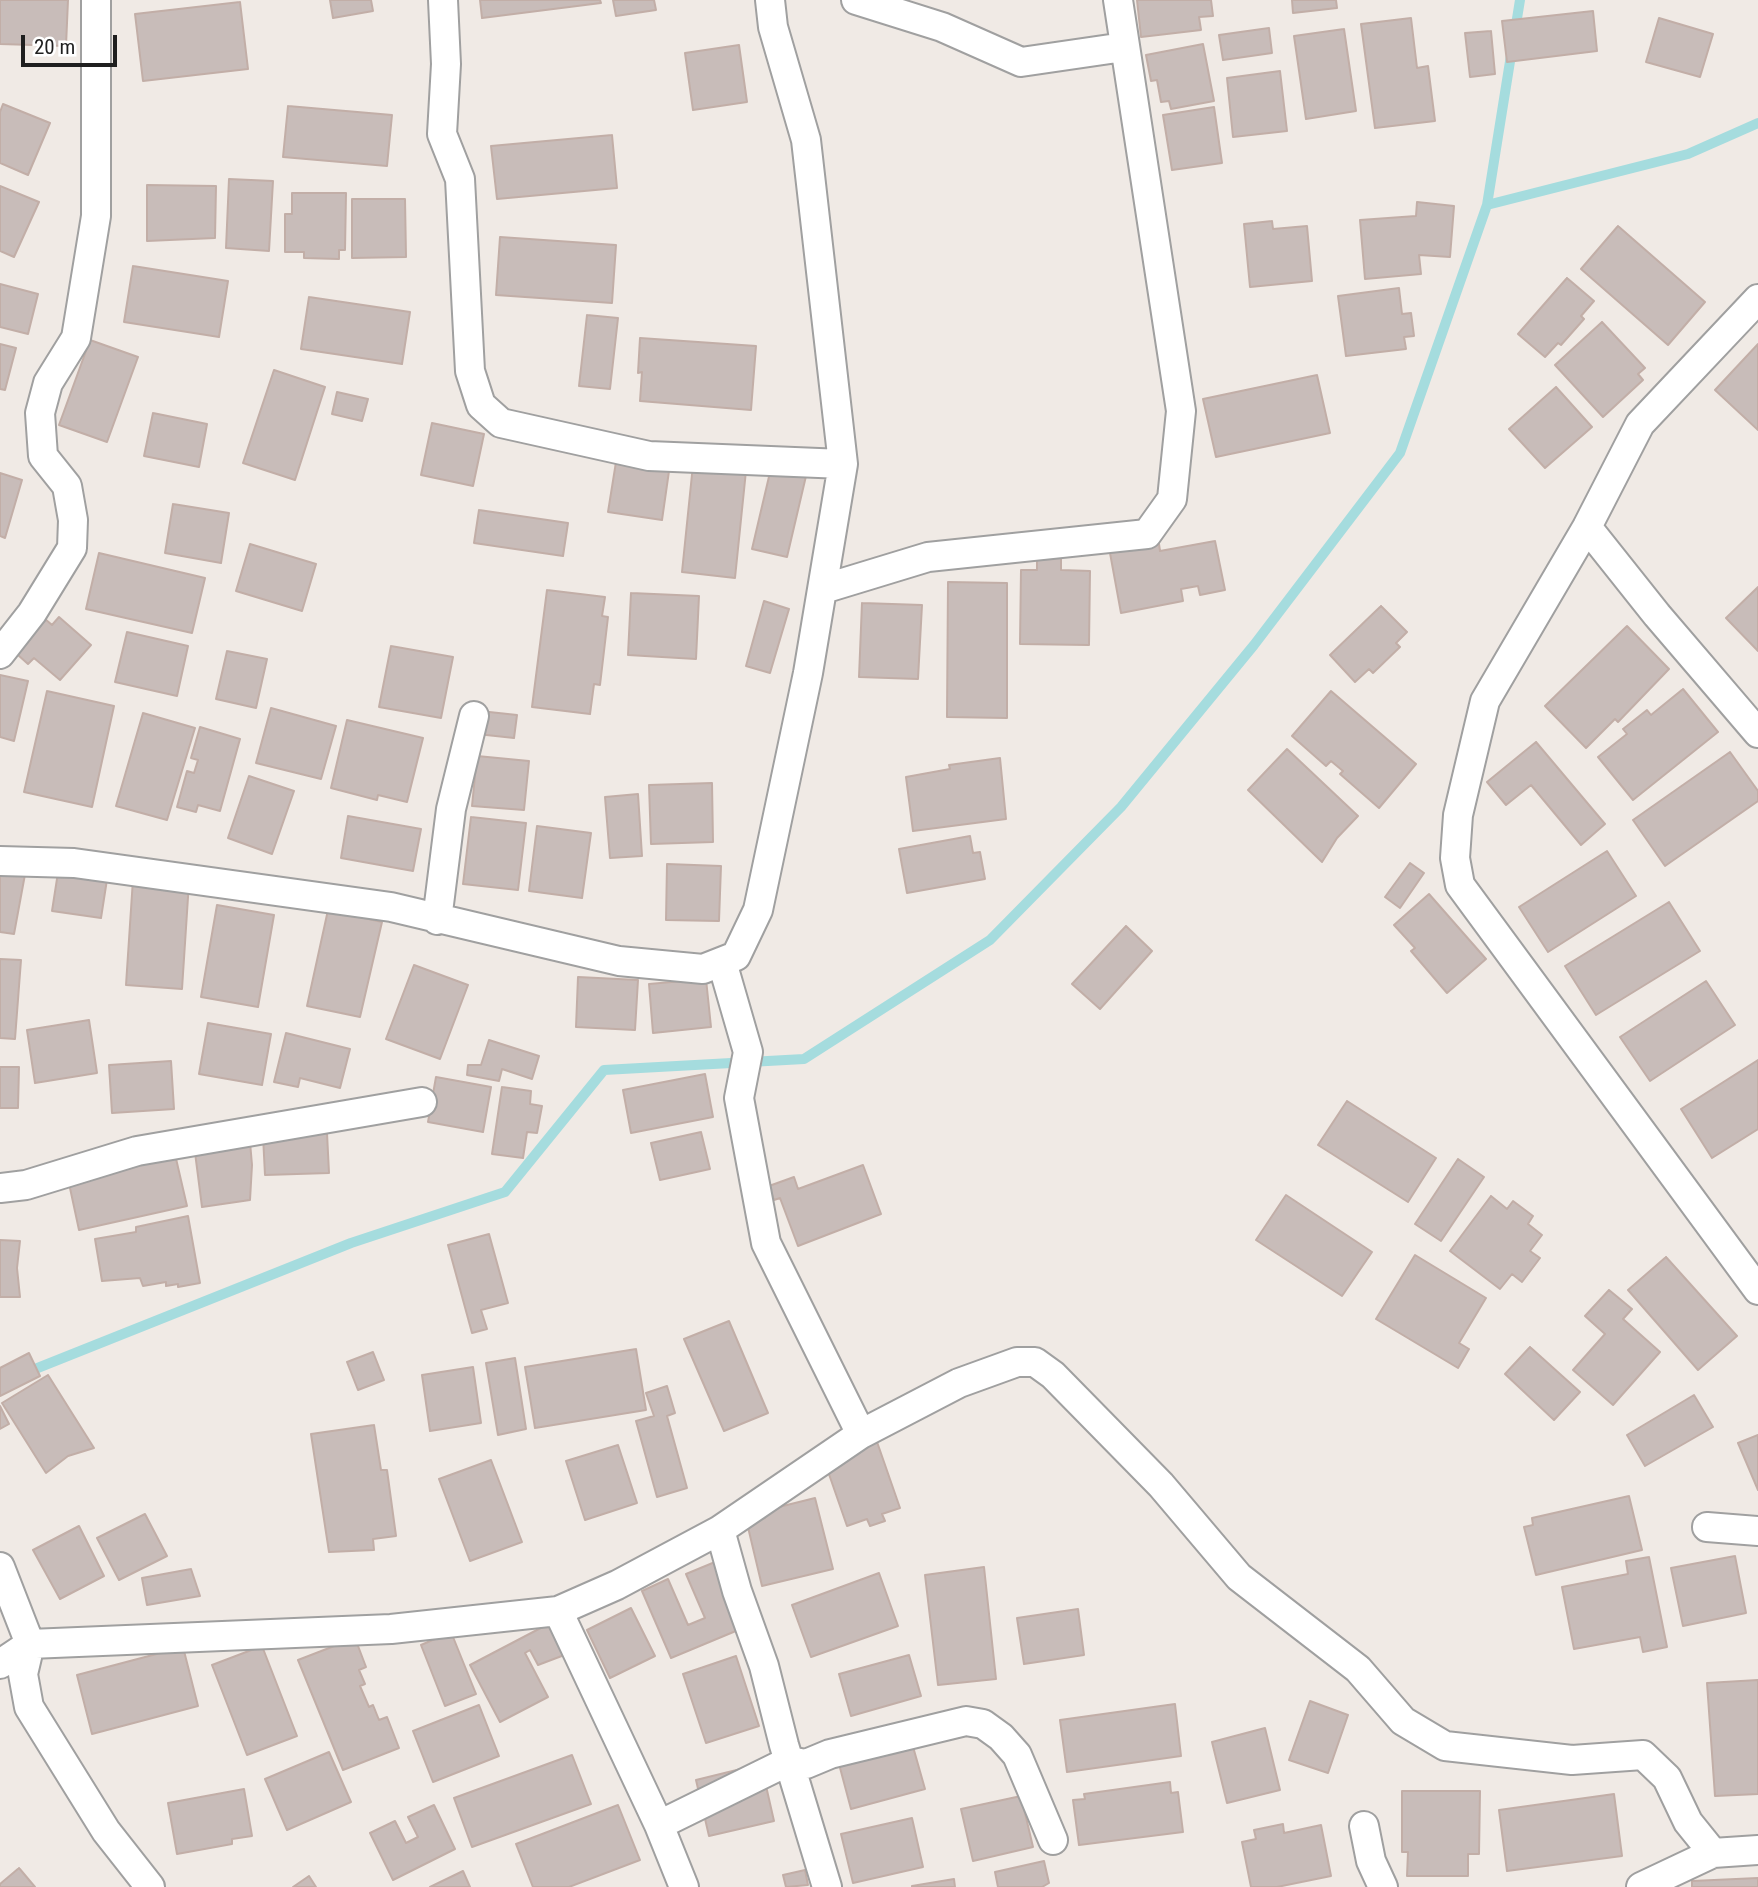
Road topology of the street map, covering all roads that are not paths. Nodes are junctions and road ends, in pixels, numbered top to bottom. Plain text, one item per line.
1 (96, 0) edge
2 (443, 0) edge
3 (771, 0) edge
4 (856, 0) edge
5 (1118, 0) edge
6 (1124, 47) junction
7 (1758, 299) edge
8 (843, 464) junction
9 (1587, 527) junction
10 (823, 589) junction
11 (0, 654) edge
12 (474, 716) dead end
13 (1758, 733) edge
14 (0, 861) edge
15 (437, 920) junction
16 (722, 962) junction
17 (422, 1102) dead end
18 (0, 1188) edge
19 (1758, 1290) edge
20 (861, 1434) junction
21 (1707, 1527) dead end
22 (720, 1530) junction
23 (1758, 1531) edge
24 (0, 1567) edge
25 (558, 1611) junction
26 (30, 1644) junction
27 (0, 1664) edge
28 (789, 1761) junction
29 (659, 1825) junction
30 (1364, 1826) dead end
31 (1053, 1840) dead end
32 (1758, 1850) edge
33 (1713, 1853) junction
34 (150, 1887) edge
35 (684, 1887) edge
36 (827, 1887) edge
37 (1383, 1887) edge
38 (1641, 1887) edge

1 - 11 street
2 - 8 street
3 - 8 street
4 - 6 street
5 - 6 street
6 - 10 street
7 - 9 street
8 - 10 street
9 - 13 street
9 - 19 street
10 - 16 street
12 - 15 street
14 - 15 street
15 - 16 street
16 - 20 street
17 - 18 street
20 - 22 street
20 - 33 street
21 - 23 street
22 - 25 street
22 - 28 street
24 - 26 street
25 - 26 street
25 - 29 street
26 - 27 street
26 - 34 street
28 - 29 street
28 - 31 street
28 - 36 street
29 - 35 street
30 - 37 street
32 - 33 street
33 - 38 street

